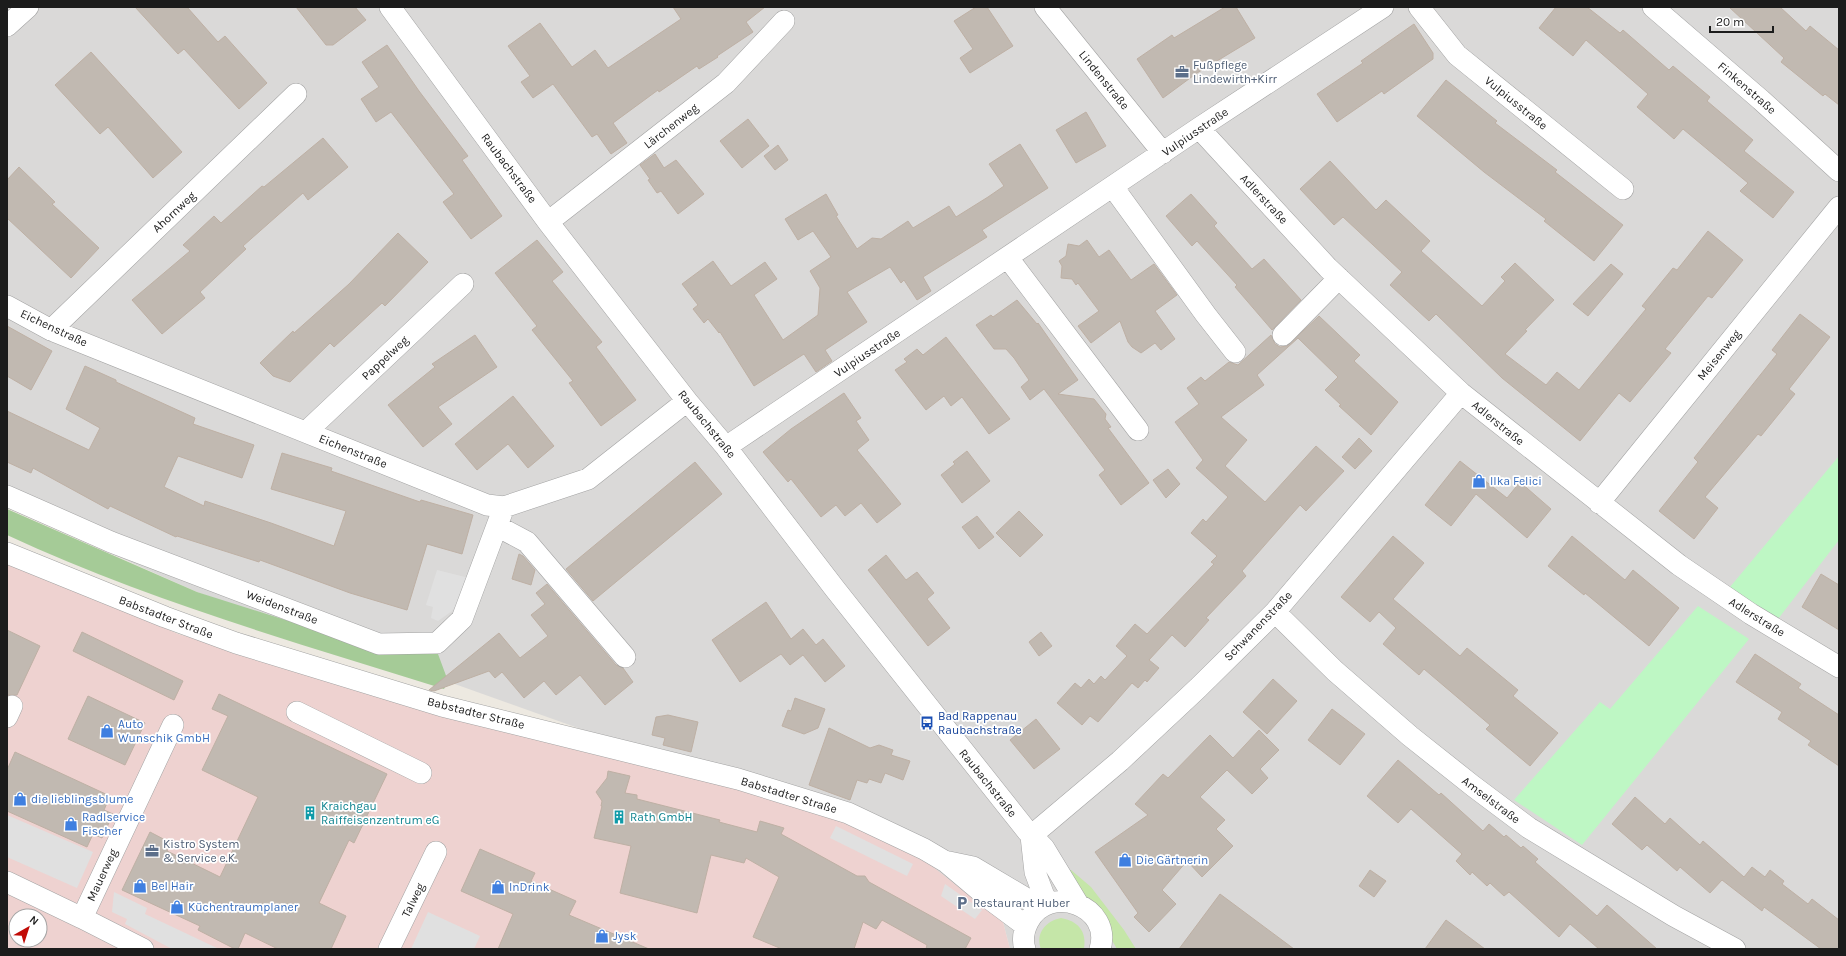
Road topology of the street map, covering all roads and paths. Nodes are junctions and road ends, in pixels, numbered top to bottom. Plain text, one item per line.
1 (28, 7) edge
2 (390, 7) edge
3 (1045, 7) edge
4 (1383, 7) edge
5 (1419, 7) edge
6 (1654, 7) edge
7 (784, 21) dead end
8 (7, 26) edge
9 (296, 94) dead end
10 (1199, 128) junction
11 (1164, 153) junction
12 (1839, 171) edge
13 (1113, 187) junction
14 (1623, 189) dead end
15 (1839, 207) edge
16 (548, 222) junction
17 (1008, 258) junction
18 (1339, 278) junction
19 (463, 284) dead end
20 (7, 306) edge
21 (51, 330) junction
22 (1283, 335) dead end
23 (1235, 352) dead end
24 (1461, 393) junction
25 (687, 401) junction
26 (1138, 430) dead end
27 (306, 432) junction
28 (726, 447) junction
29 (7, 496) edge
30 (1599, 503) junction
31 (500, 516) junction
32 (7, 553) edge
33 (1275, 612) junction
34 (625, 657) dead end
35 (1839, 667) edge
36 (297, 712) dead end
37 (173, 725) dead end
38 (421, 773) dead end
39 (1031, 836) junction
40 (436, 852) dead end
41 (946, 862) junction
42 (7, 882) edge
43 (1078, 904) junction
44 (1045, 905) junction
45 (82, 918) junction
46 (1026, 926) junction
47 (1102, 947) edge
48 (143, 949) edge
49 (389, 949) edge
50 (1025, 949) edge
51 (1735, 949) edge

1 - 8 street
2 - 16 street, Raubachstraße
3 - 11 street, Lindenstraße
4 - 10 street, Vulpiusstraße
5 - 14 street, Vulpiusstraße
6 - 12 street, Finkenstraße
7 - 16 street, Lärchenweg
9 - 21 street, Ahornweg
10 - 11 street, Vulpiusstraße
10 - 18 street, Adlerstraße
11 - 13 street, Vulpiusstraße
13 - 17 street, Vulpiusstraße
13 - 23 street
15 - 30 street, Meisenweg
16 - 25 street, Raubachstraße
17 - 26 street
17 - 28 street, Vulpiusstraße
18 - 22 street
18 - 24 street, Adlerstraße
19 - 27 street, Pappelweg
20 - 21 street, Eichenstraße
21 - 27 street, Eichenstraße
24 - 30 street, Adlerstraße
24 - 33 street, Schwanenstraße
25 - 28 street, Raubachstraße
25 - 31 street, Eichenstraße
27 - 31 street, Eichenstraße
28 - 39 street, Raubachstraße
29 - 31 street, Weidenstraße
30 - 35 street, Adlerstraße
31 - 34 street
32 - 41 street, Babstadter Straße
33 - 39 street, Schwanenstraße
33 - 51 street, Amselstraße
36 - 38 street
37 - 45 street, Mauerweg
39 - 43 street, Raubachstraße
39 - 44 street
40 - 49 street, Talweg
41 - 44 street, Babstadter Straße
41 - 46 street, Babstadter Straße
42 - 45 street
43 - 44 street, Babstadter Straße
43 - 47 street
44 - 46 street
45 - 48 street
46 - 50 street

